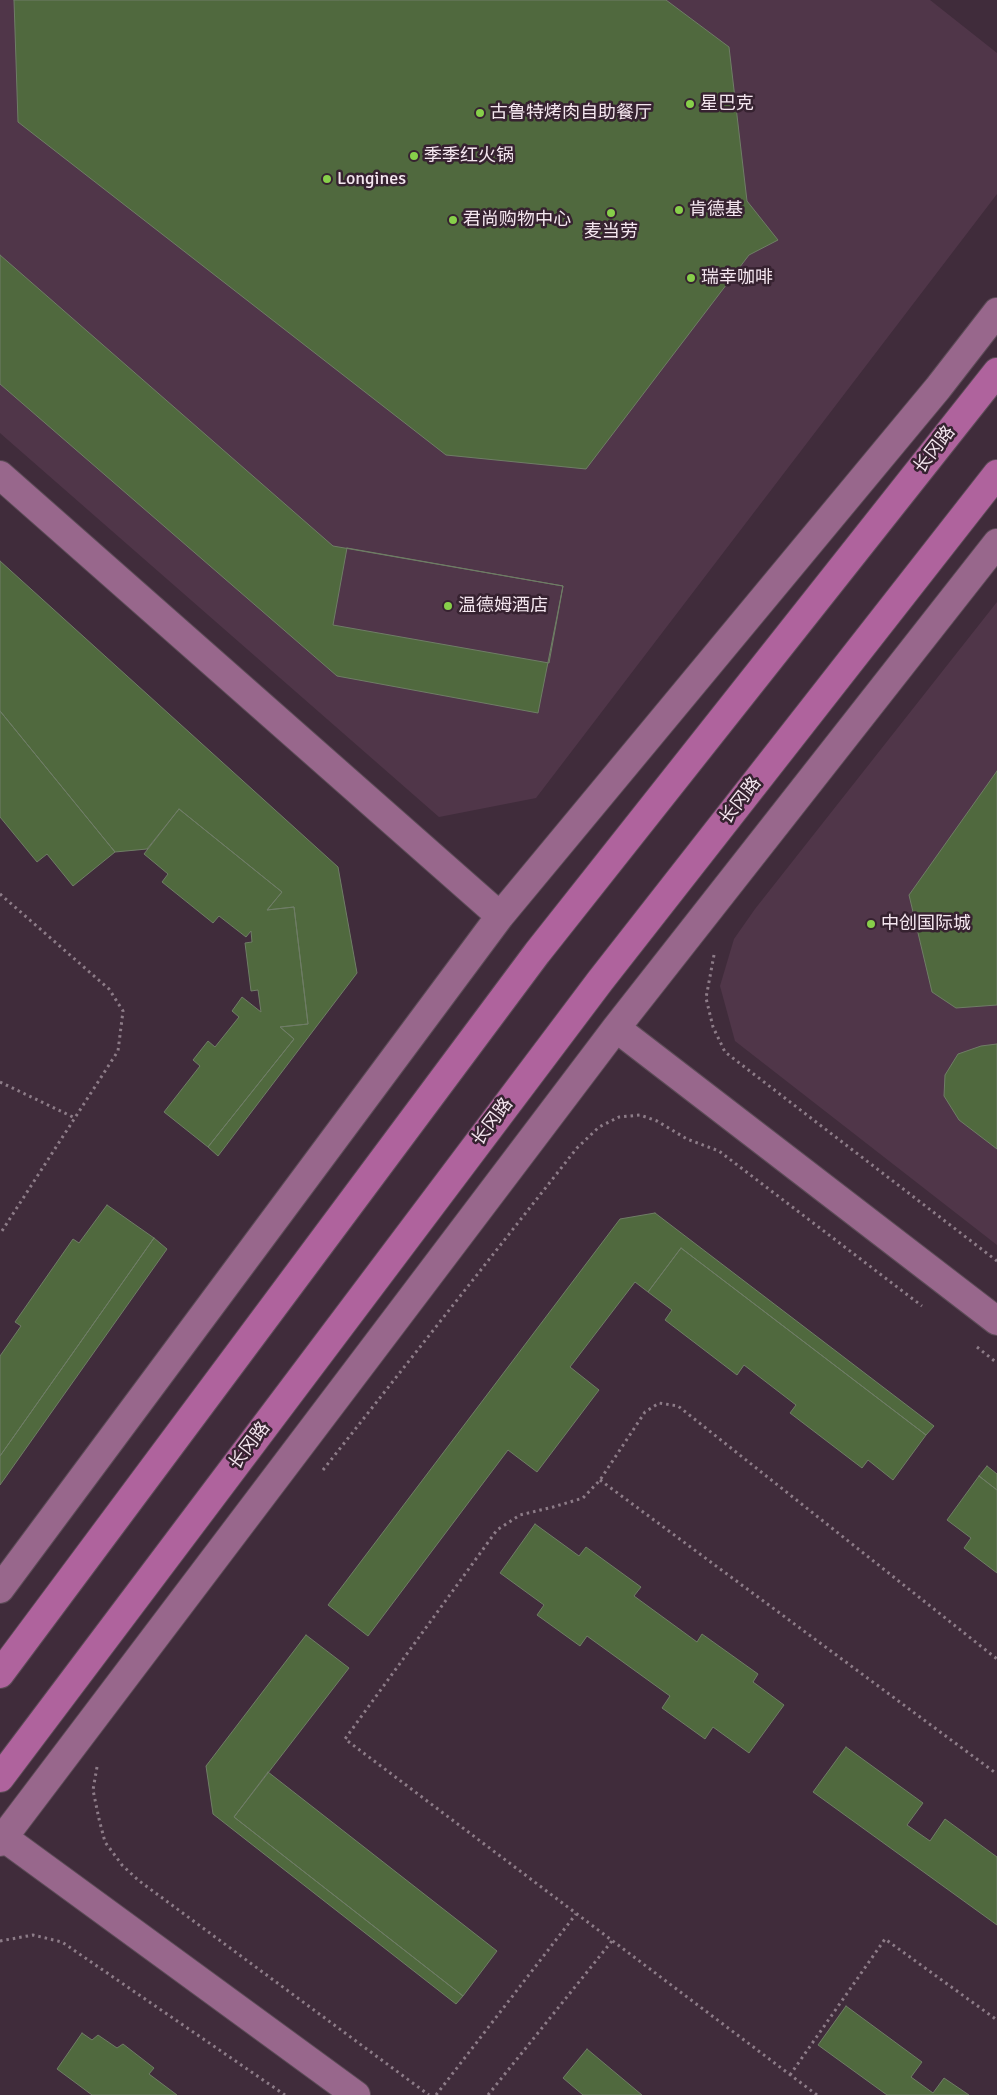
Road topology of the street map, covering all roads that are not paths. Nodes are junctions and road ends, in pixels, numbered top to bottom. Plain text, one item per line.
1 (997, 312) edge
2 (997, 372) edge
3 (997, 474) edge
4 (0, 475) edge
5 (997, 543) edge
6 (500, 916) junction
7 (616, 1028) junction
8 (997, 1321) edge
9 (0, 1589) edge
10 (0, 1674) edge
11 (0, 1778) edge
12 (1, 1840) edge
13 (356, 2095) edge

1 - 6 street
2 - 10 main road, 长冈路
3 - 11 main road, 长冈路
4 - 6 street
5 - 7 street
6 - 9 street
7 - 8 street
7 - 12 street
12 - 13 street

